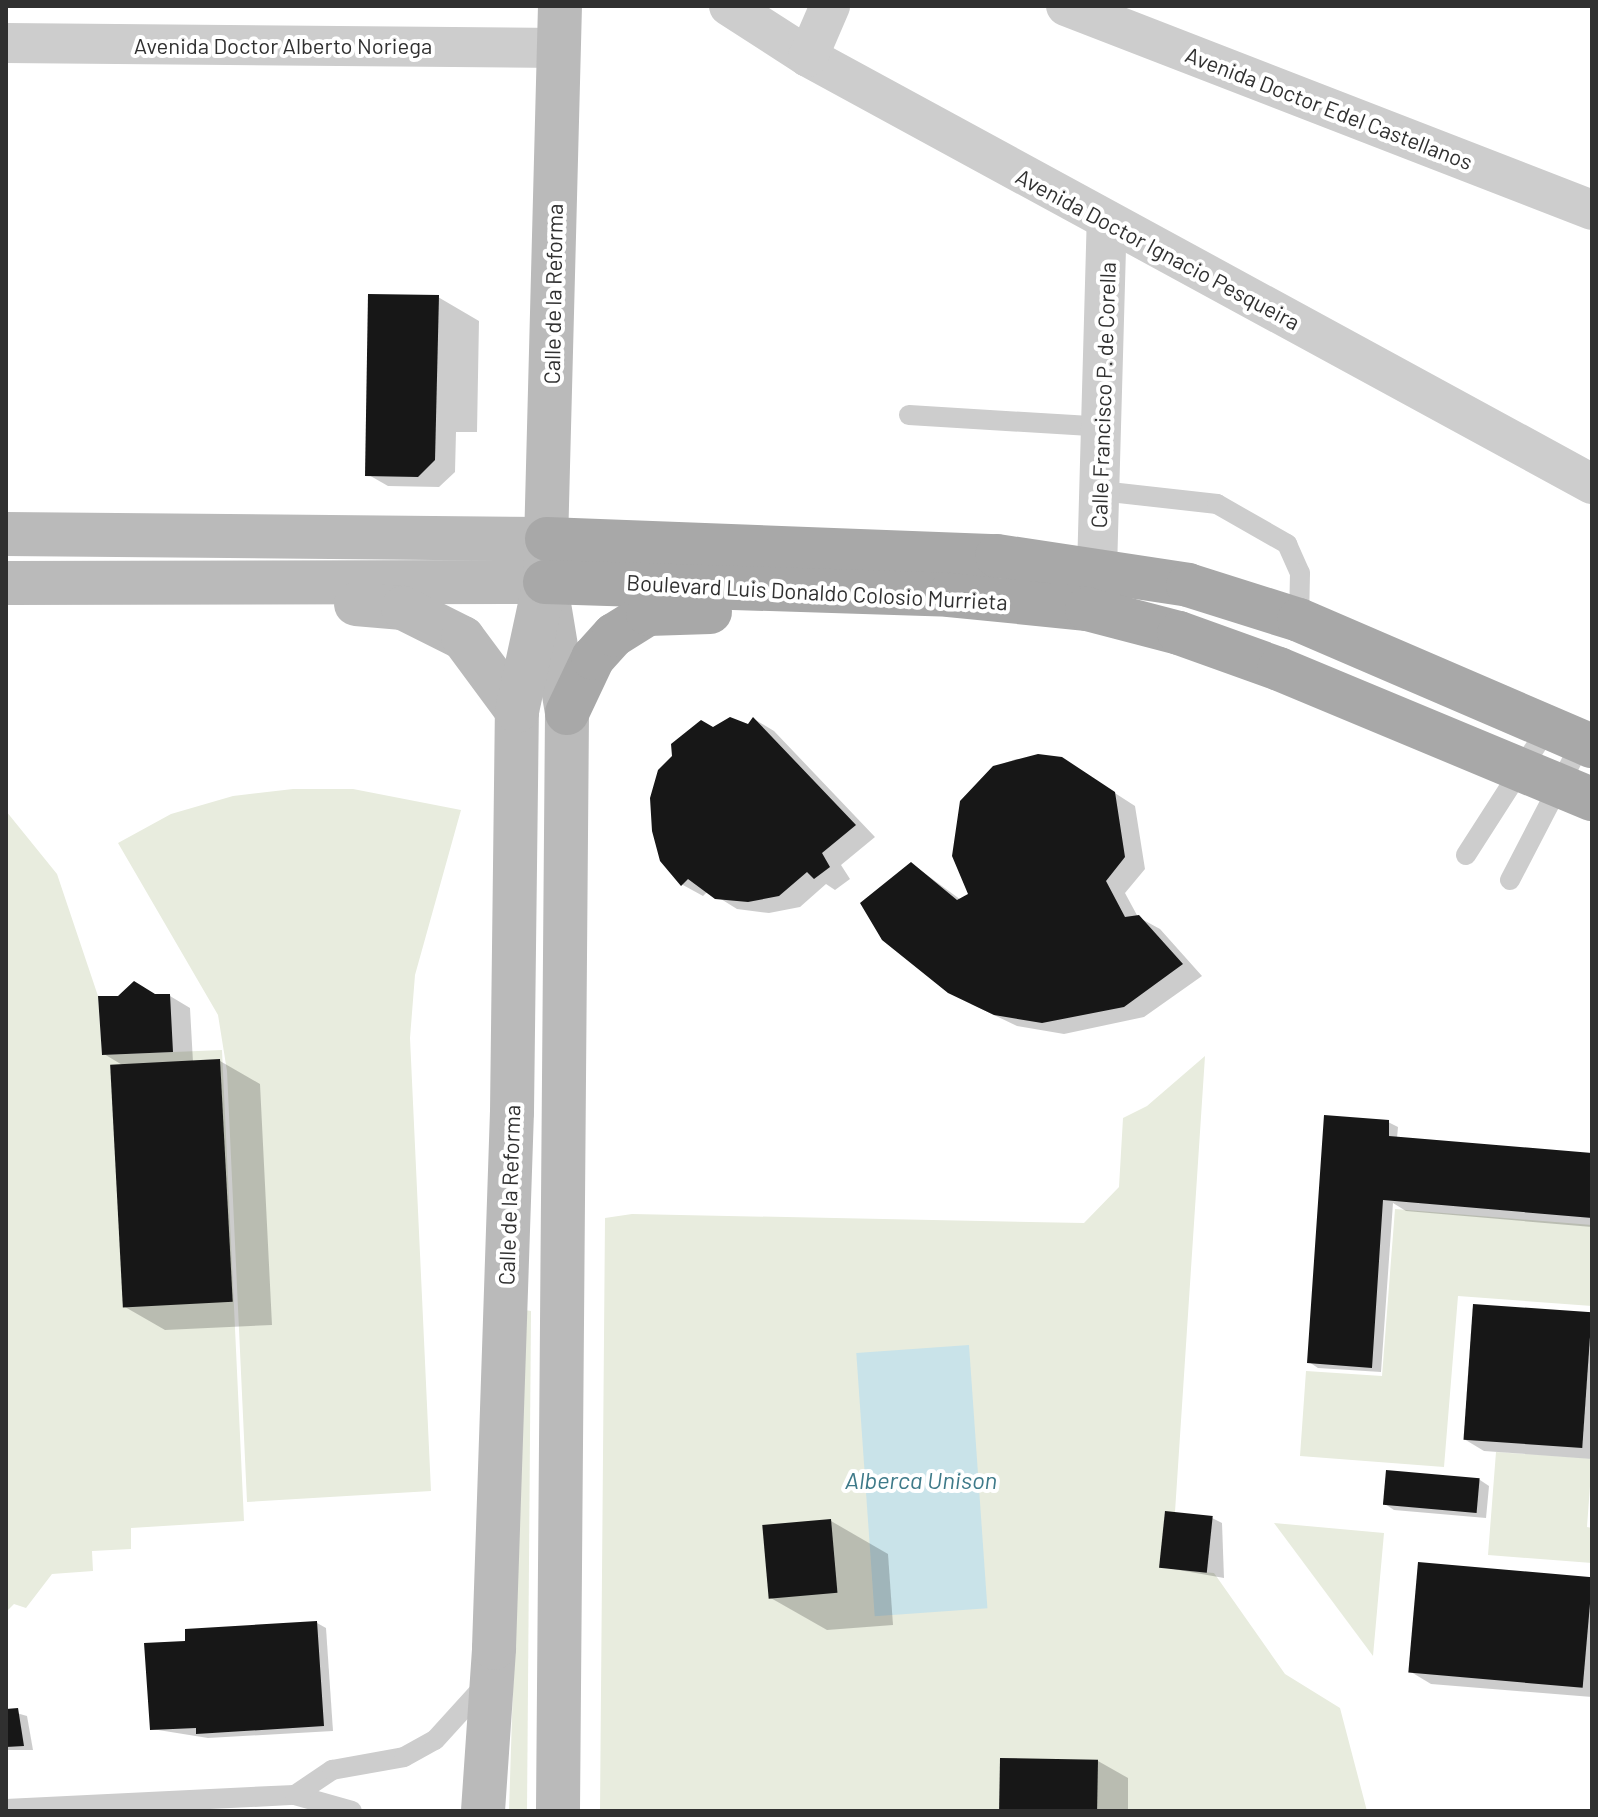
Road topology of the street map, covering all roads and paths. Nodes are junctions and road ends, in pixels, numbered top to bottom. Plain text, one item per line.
1 (729, 6) edge
2 (830, 6) edge
3 (1066, 6) edge
4 (560, 27) edge
5 (6, 43) edge
6 (808, 57) junction
7 (1592, 210) edge
8 (1107, 221) junction
9 (909, 415) dead end
10 (1103, 427) junction
11 (1592, 484) edge
12 (1101, 491) junction
13 (6, 534) edge
14 (547, 539) junction
15 (1097, 570) junction
16 (545, 582) junction
17 (6, 583) edge
18 (137, 583) junction
19 (1299, 620) junction
20 (1179, 633) junction
21 (517, 711) junction
22 (567, 713) junction
23 (1561, 731) edge
24 (1558, 783) edge
25 (1466, 855) dead end
26 (1510, 880) dead end
27 (560, 1105) junction
28 (512, 1112) junction
29 (493, 1674) junction
30 (295, 1795) junction
31 (6, 1809) edge
32 (352, 1811) edge
33 (483, 1811) edge
34 (558, 1811) edge

1 - 6 street, Avenida Doctor Ignacio Pesqueira
2 - 6 street
3 - 7 street, Avenida Doctor Edel Castellanos
4 - 5 street, Avenida Doctor Alberto Noriega
4 - 14 main road, Calle de la Reforma
6 - 8 street, Avenida Doctor Ignacio Pesqueira
8 - 10 street, Calle Francisco P. de Corella
8 - 11 street, Avenida Doctor Ignacio Pesqueira
9 - 10 lane
10 - 12 street, Calle Francisco P. de Corella
12 - 15 street, Calle Francisco P. de Corella
12 - 19 lane
13 - 14 main road, Boulevard Luis Donaldo Colosio Murrieta
14 - 15 main road, Boulevard Luis Donaldo Colosio Murrieta
14 - 16 main road, Calle de la Reforma
15 - 19 main road, Boulevard Luis Donaldo Colosio Murrieta
16 - 18 main road, Boulevard Luis Donaldo Colosio Murrieta
16 - 20 main road, Boulevard Luis Donaldo Colosio Murrieta
16 - 21 main road, Calle de la Reforma
16 - 22 main road, Calle de la Reforma
17 - 18 main road, Boulevard Luis Donaldo Colosio Murrieta
18 - 21 main road
19 - 23 main road, Boulevard Luis Donaldo Colosio Murrieta
20 - 22 main road
20 - 23 main road
20 - 24 main road, Boulevard Luis Donaldo Colosio Murrieta
21 - 28 main road, Calle de la Reforma
22 - 27 main road, Calle de la Reforma
23 - 24 lane
23 - 24 lane
24 - 25 lane
24 - 26 lane
27 - 28 lane
27 - 34 main road, Calle de la Reforma
28 - 29 main road, Calle de la Reforma
29 - 30 lane
29 - 33 main road, Calle de la Reforma
30 - 31 lane
30 - 32 lane

